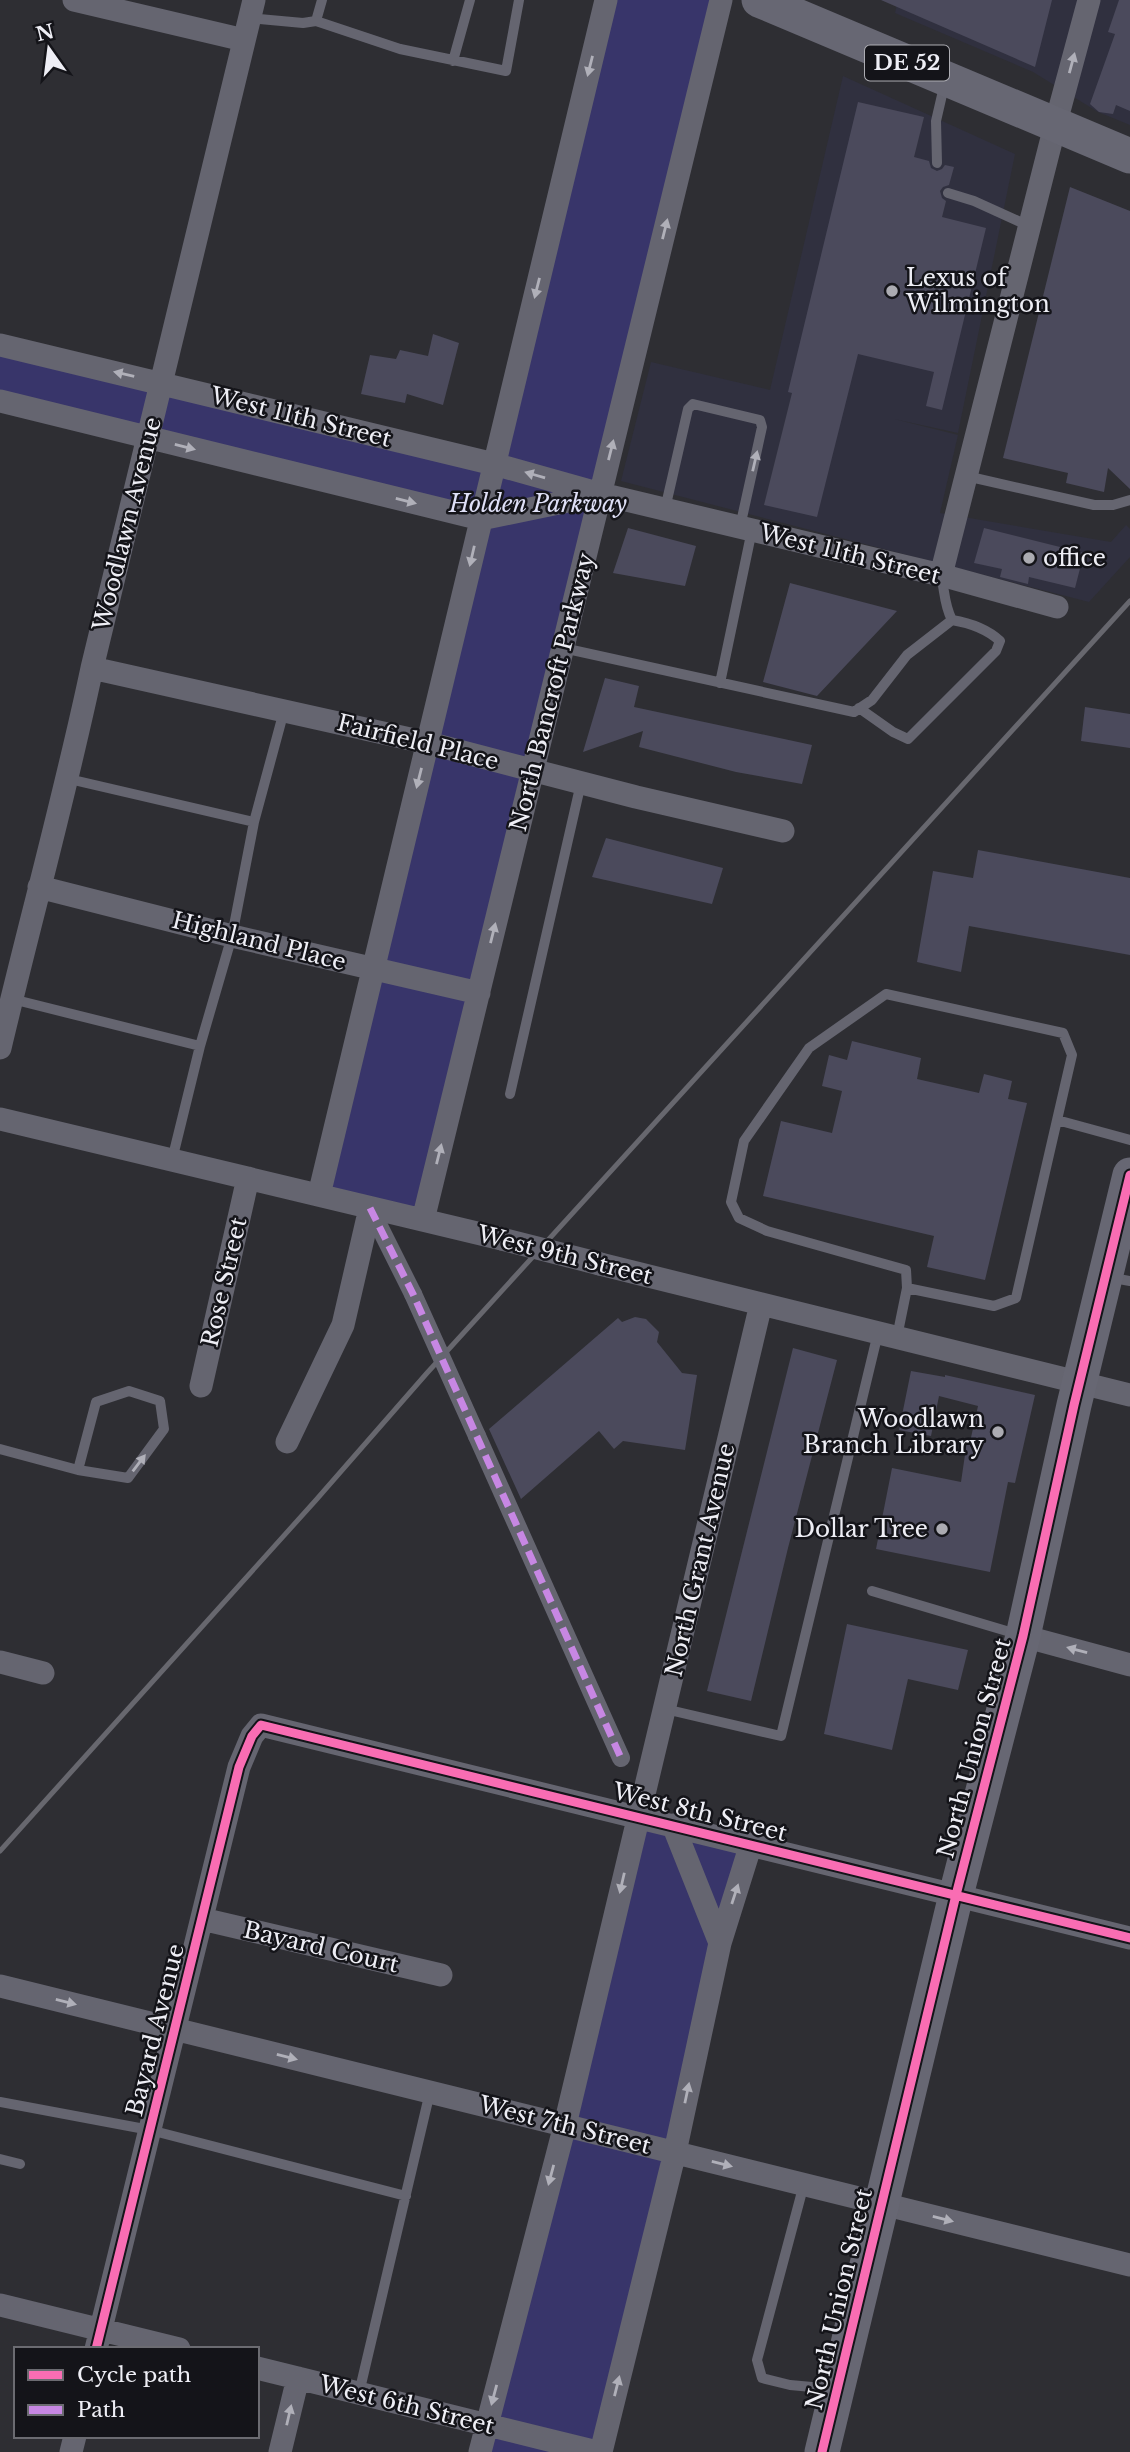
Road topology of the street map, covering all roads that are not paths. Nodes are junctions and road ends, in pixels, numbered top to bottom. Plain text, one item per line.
1 (74, 0) edge
2 (322, 0) edge
3 (470, 0) edge
4 (519, 0) edge
5 (606, 0) edge
6 (721, 0) edge
7 (759, 0) edge
8 (1089, 0) edge
9 (249, 20) edge
10 (316, 21) junction
11 (453, 61) junction
12 (945, 79) junction
13 (1055, 126) junction
14 (1130, 156) edge
15 (937, 163) dead end
16 (948, 193) dead end
17 (1029, 226) junction
18 (0, 345) edge
19 (161, 383) junction
20 (0, 401) edge
21 (148, 438) junction
22 (494, 464) junction
23 (966, 476) junction
24 (601, 494) junction
25 (1130, 500) edge
26 (665, 509) junction
27 (481, 519) junction
28 (746, 529) junction
29 (940, 576) junction
30 (1057, 607) dead end
31 (952, 620) junction
32 (563, 648) junction
33 (92, 668) junction
34 (720, 682) junction
35 (859, 708) junction
36 (284, 711) junction
37 (428, 743) junction
38 (533, 771) junction
39 (69, 779) junction
40 (581, 783) junction
41 (254, 821) junction
42 (783, 831) dead end
43 (39, 887) junction
44 (232, 936) junction
45 (373, 969) junction
46 (479, 993) junction
47 (12, 999) junction
48 (200, 1046) junction
49 (0, 1048) edge
50 (510, 1094) dead end
51 (0, 1119) edge
52 (1057, 1120) junction
53 (1130, 1140) edge
54 (172, 1160) junction
55 (1130, 1175) edge
56 (248, 1178) junction
57 (318, 1195) junction
58 (370, 1208) junction
59 (423, 1220) junction
60 (1124, 1227) edge
61 (1118, 1279) edge
62 (907, 1288) junction
63 (761, 1304) junction
64 (888, 1335) junction
65 (1080, 1383) junction
66 (201, 1386) dead end
67 (1130, 1395) edge
68 (287, 1442) dead end
69 (0, 1449) edge
70 (78, 1470) junction
71 (872, 1591) dead end
72 (1023, 1636) junction
73 (0, 1662) edge
74 (1130, 1665) edge
75 (43, 1673) dead end
76 (664, 1709) junction
77 (261, 1725) joint
78 (621, 1758) dead end
79 (638, 1816) junction
80 (673, 1825) junction
81 (751, 1844) junction
82 (956, 1895) junction
83 (202, 1919) junction
84 (1130, 1938) edge
85 (720, 1943) junction
86 (441, 1975) dead end
87 (0, 1986) edge
88 (175, 2029) junction
89 (430, 2092) junction
90 (0, 2102) edge
91 (565, 2125) junction
92 (150, 2130) junction
93 (675, 2152) junction
94 (0, 2159) edge
95 (20, 2164) dead end
96 (804, 2184) junction
97 (405, 2196) junction
98 (882, 2204) junction
99 (1130, 2265) edge
100 (0, 2305) edge
101 (99, 2339) edge
102 (163, 2347) edge
103 (259, 2368) edge
104 (298, 2378) junction
105 (837, 2389) junction
106 (359, 2393) junction
107 (486, 2425) junction
108 (280, 2452) edge
109 (480, 2452) edge
110 (599, 2452) edge
111 (822, 2452) edge

1 - 9 street
2 - 10 lane
3 - 11 lane
4 - 11 lane
5 -> 22 street
24 -> 6 street, North Bancroft Parkway
7 - 12 main road, DE 52
13 -> 8 street
9 - 10 lane
9 - 19 street, Woodlawn Avenue
10 - 11 lane
12 - 13 main road, DE 52
12 - 15 lane
13 - 14 main road, DE 52
13 - 17 street
16 - 17 lane
17 - 23 street
19 -> 18 street, West 11th Street
19 - 21 street, Woodlawn Avenue
19 - 22 street, West 11th Street
20 - 21 street, West 11th Street
21 -> 27 street, West 11th Street
21 - 33 street, Woodlawn Avenue
24 -> 22 street, West 11th Street
22 - 27 street
23 - 25 lane
23 - 29 street
24 - 26 street, West 11th Street
24 - 27 street, West 11th Street
24 - 32 street, North Bancroft Parkway
26 - 28 street, West 11th Street
28 -> 26 lane
27 -> 37 street
28 - 29 street, West 11th Street
28 - 34 lane
29 - 30 street, West 11th Street
29 - 31 lane
31 - 35 lane
31 - 35 lane
32 - 34 lane
32 - 38 street, North Bancroft Parkway
33 - 36 street, Fairfield Place
33 - 39 street, Woodlawn Avenue
34 - 35 lane
36 - 37 street, Fairfield Place
36 - 41 lane
37 - 38 street, Fairfield Place
37 -> 45 street
38 - 40 street, Fairfield Place
46 -> 38 street, North Bancroft Parkway
39 - 41 lane
39 - 43 street, Woodlawn Avenue
40 - 42 street, Fairfield Place
40 - 50 lane
41 - 44 lane
43 - 44 street, Highland Place
43 - 47 street, Woodlawn Avenue
44 - 45 street, Highland Place
44 - 48 lane
45 - 46 street, Highland Place
45 - 57 street
59 -> 46 street, North Bancroft Parkway
47 - 48 lane
47 - 49 street, Woodlawn Avenue
48 - 54 lane
51 - 54 street, West 9th Street
52 - 53 lane
52 - 62 lane
52 - 62 lane
54 - 56 street, West 9th Street
55 - 60 main road, North Union Street
56 - 57 street, West 9th Street
56 - 66 street, Rose Street
57 - 58 street, West 9th Street
58 - 59 street, West 9th Street
58 - 68 street
58 - 78 street, bridge
59 - 63 street, West 9th Street, bridge
60 - 61 main road, North Union Street
61 - 65 main road, North Union Street
62 - 64 lane
63 - 64 street, West 9th Street
63 - 76 street, North Grant Avenue
64 - 65 street, West 9th Street
64 - 76 lane
65 - 67 street, West 9th Street
65 - 72 main road, North Union Street
69 - 70 lane
70 -> 70 lane
71 - 72 lane
74 -> 72 street
72 - 82 main road, North Union Street
73 - 75 street
76 - 79 street, North Grant Avenue
77 - 79 street, West 8th Street
77 - 83 street, Bayard Avenue
79 - 80 street, West 8th Street
79 -> 91 street, North Grant Avenue
80 - 81 street, West 8th Street
80 - 85 street
81 - 82 street, West 8th Street
85 -> 81 street
82 - 84 street, West 8th Street
82 - 98 main road, North Union Street
83 - 86 street, Bayard Court
83 - 88 street, Bayard Avenue
93 -> 85 street
87 -> 88 street, West 7th Street
88 -> 89 street, West 7th Street
88 - 92 street, Bayard Avenue
89 - 91 street, West 7th Street
89 - 97 lane
90 - 92 lane
91 - 93 street, West 7th Street
91 -> 107 street, North Grant Avenue
92 - 97 lane
92 - 101 street, Bayard Avenue
93 -> 96 street, West 7th Street
110 -> 93 street
94 - 95 lane
96 - 98 street, West 7th Street
96 - 105 lane
97 - 106 lane
98 -> 99 street, West 7th Street
98 - 105 main road, North Union Street
100 - 101 street
101 - 102 street
103 - 104 street, West 6th Street
104 - 106 street, West 6th Street
108 -> 104 street
105 - 111 main road, North Union Street
106 - 107 street, West 6th Street
107 - 109 street, North Grant Avenue
107 - 110 street, West 6th Street

